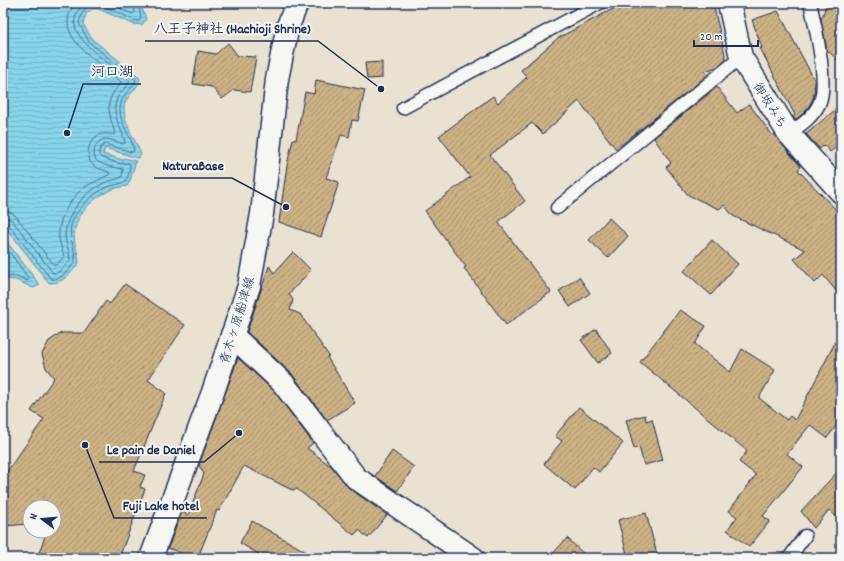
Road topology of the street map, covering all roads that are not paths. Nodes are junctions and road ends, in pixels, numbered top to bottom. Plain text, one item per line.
1 (297, 3) edge
2 (600, 3) edge
3 (728, 3) edge
4 (810, 3) edge
5 (741, 57) junction
6 (403, 108) dead end
7 (789, 134) junction
8 (841, 192) edge
9 (557, 208) dead end
10 (232, 335) junction
11 (805, 536) dead end
12 (151, 558) edge
13 (473, 558) edge
14 (789, 558) edge

1 - 10 main road, 青木ヶ原船津線
2 - 6 lane
3 - 5 main road, 御坂みち
4 - 7 lane
5 - 7 main road, 御坂みち
5 - 9 lane
7 - 8 main road, 御坂みち
10 - 12 main road, 青木ヶ原船津線
10 - 13 main road
11 - 14 lane

